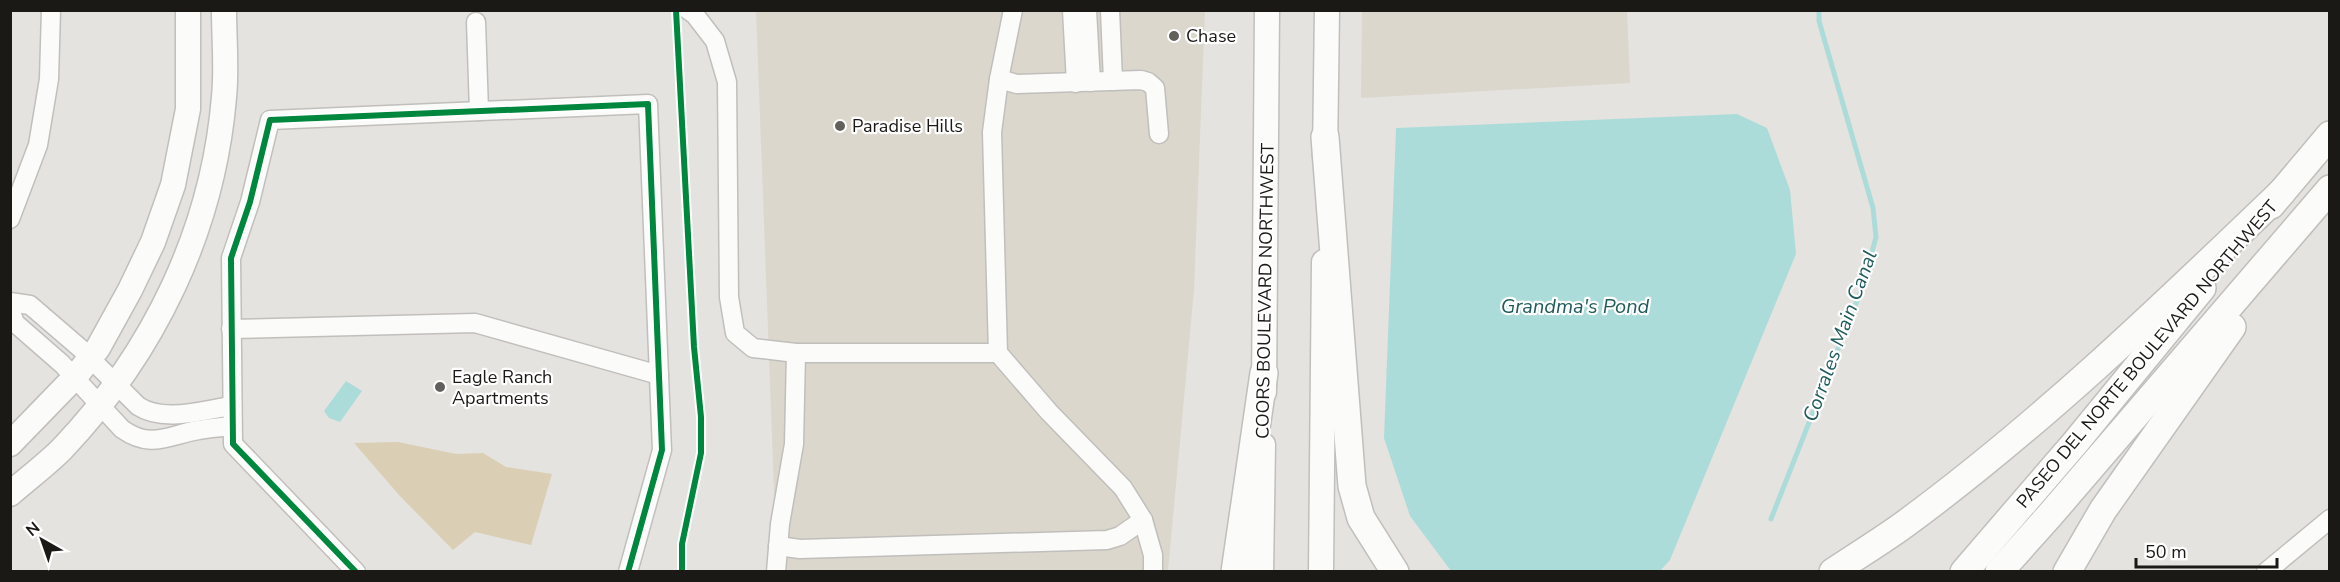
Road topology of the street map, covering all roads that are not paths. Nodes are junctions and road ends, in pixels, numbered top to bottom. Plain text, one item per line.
1 (51, 10) edge
2 (188, 10) edge
3 (224, 10) edge
4 (688, 10) edge
5 (1013, 10) edge
6 (1072, 10) edge
7 (1088, 10) edge
8 (1110, 10) edge
9 (1267, 10) edge
10 (1327, 10) edge
11 (476, 22) dead end
12 (999, 79) junction
13 (1113, 81) junction
14 (1083, 83) junction
15 (479, 111) junction
16 (1159, 134) dead end
17 (2330, 135) edge
18 (1325, 137) junction
19 (2282, 192) junction
20 (2328, 192) edge
21 (10, 219) edge
22 (10, 302) edge
23 (10, 309) edge
24 (43, 316) junction
25 (231, 329) junction
26 (28, 334) junction
27 (796, 353) junction
28 (998, 353) junction
29 (90, 358) junction
30 (1264, 373) junction
31 (658, 375) junction
32 (75, 377) junction
33 (116, 384) junction
34 (100, 405) junction
35 (232, 406) junction
36 (232, 426) junction
37 (10, 444) edge
38 (10, 494) edge
39 (2330, 519) edge
40 (1143, 520) junction
41 (778, 546) junction
42 (2277, 568) edge
43 (356, 572) edge
44 (628, 572) edge
45 (776, 572) edge
46 (1153, 572) edge
47 (1235, 572) edge
48 (1261, 572) edge
49 (1321, 572) edge
50 (1395, 572) edge
51 (1833, 572) edge
52 (1964, 572) edge
53 (1999, 572) edge
54 (2067, 572) edge

1 - 21 street
2 - 29 main road
3 - 33 main road
4 - 27 street
5 - 12 street
6 - 14 street
7 - 14 street
8 - 13 street
9 - 30 main road, COORS BOULEVARD NORTHWEST
10 - 18 main road
11 - 15 street
12 - 14 street
12 - 28 street
13 - 14 street
13 - 16 street
15 - 25 street
15 - 31 street
17 - 19 highway, PASEO DEL NORTE BOULEVARD NORTHWEST
18 - 49 main road
18 - 50 highway
19 - 51 highway
19 - 52 highway, PASEO DEL NORTE BOULEVARD NORTHWEST
20 - 53 highway, PASEO DEL NORTE BOULEVARD NORTHWEST
20 - 54 highway
22 - 24 street
23 - 26 street
24 - 26 street
24 - 29 street
25 - 31 street
25 - 35 street
26 - 32 street
27 - 28 street
27 - 41 street
28 - 40 street
29 - 32 main road
29 - 33 street
30 - 47 highway
30 - 48 main road, COORS BOULEVARD NORTHWEST
31 - 44 street
32 - 34 street
32 - 37 main road
33 - 34 main road
33 - 35 street
34 - 36 street
34 - 38 main road
35 - 36 street
36 - 43 street
39 - 42 street
40 - 41 street
40 - 46 street
41 - 45 street

